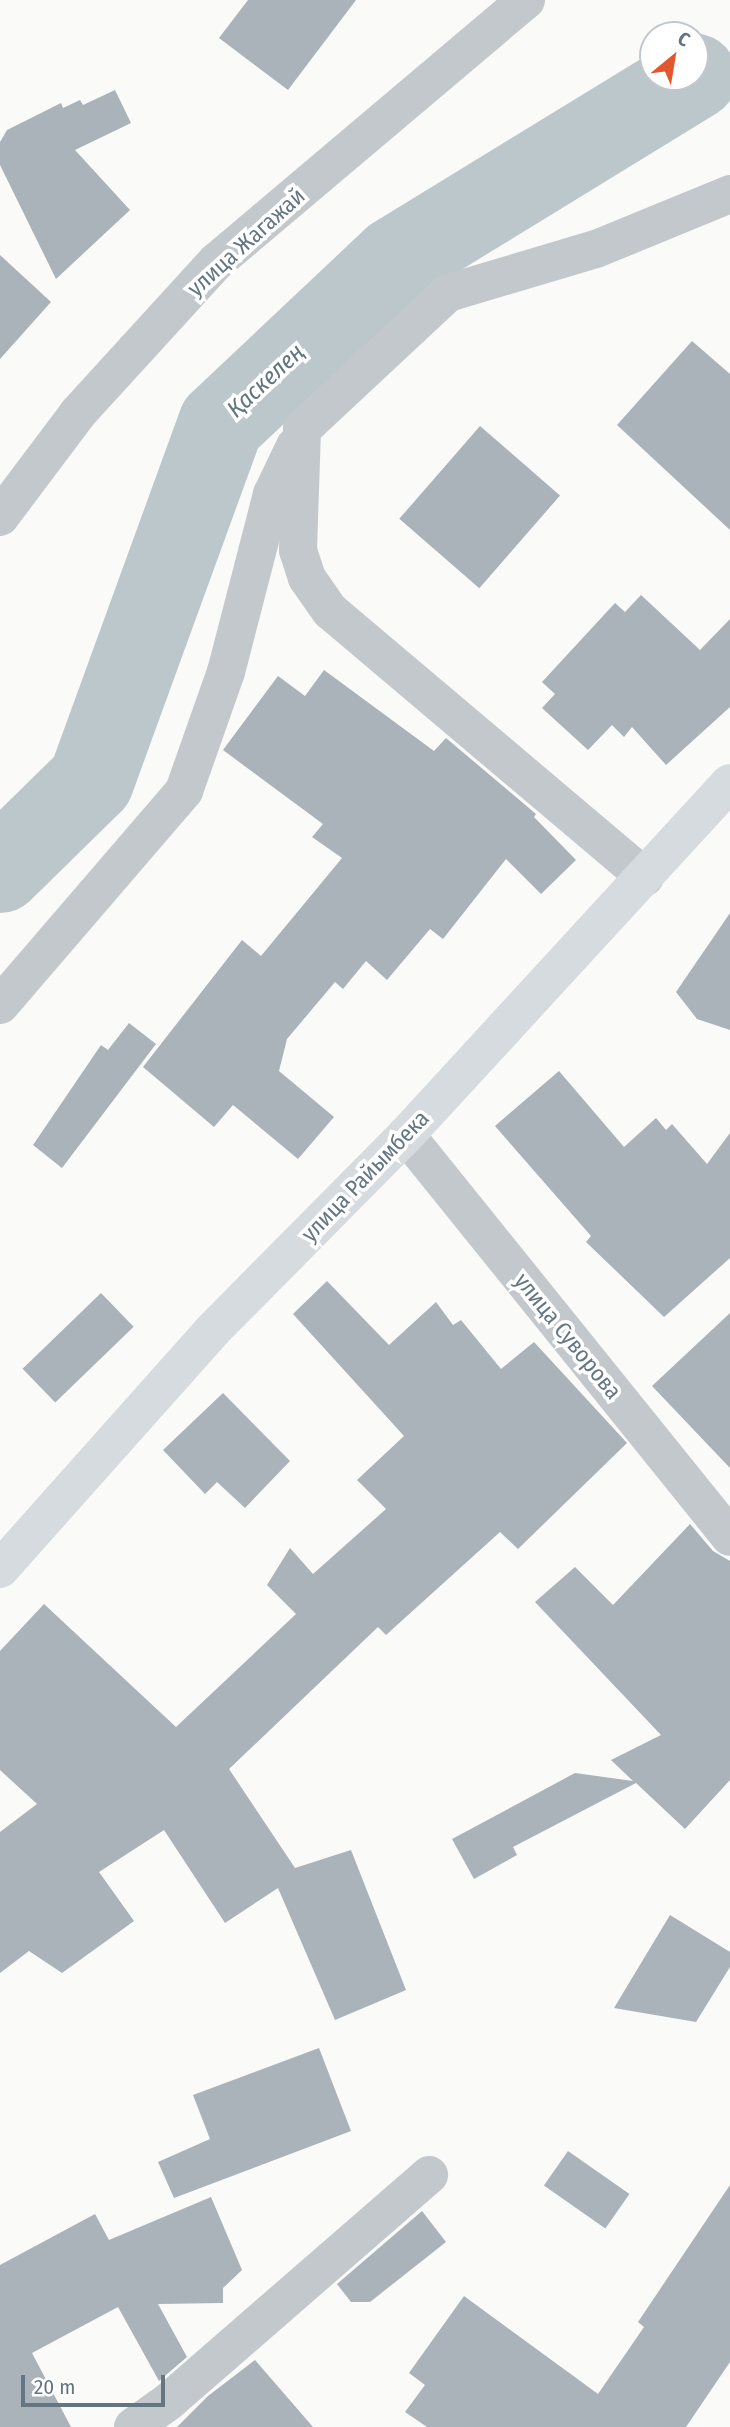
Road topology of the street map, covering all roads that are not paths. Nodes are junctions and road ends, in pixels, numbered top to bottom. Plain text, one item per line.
1 (526, 0) edge
2 (730, 194) edge
3 (302, 429) junction
4 (0, 517) edge
5 (730, 783) edge
6 (645, 877) junction
7 (0, 1005) edge
8 (405, 1135) junction
9 (730, 1536) edge
10 (0, 1569) edge
11 (429, 2175) dead end
12 (133, 2427) edge

1 - 4 street, улица Жагажай
2 - 3 street
3 - 6 street
3 - 7 street
5 - 6 street, улица Райымбека
6 - 8 street, улица Райымбека
8 - 9 street, улица Суворова
8 - 10 street, улица Райымбека
11 - 12 street

